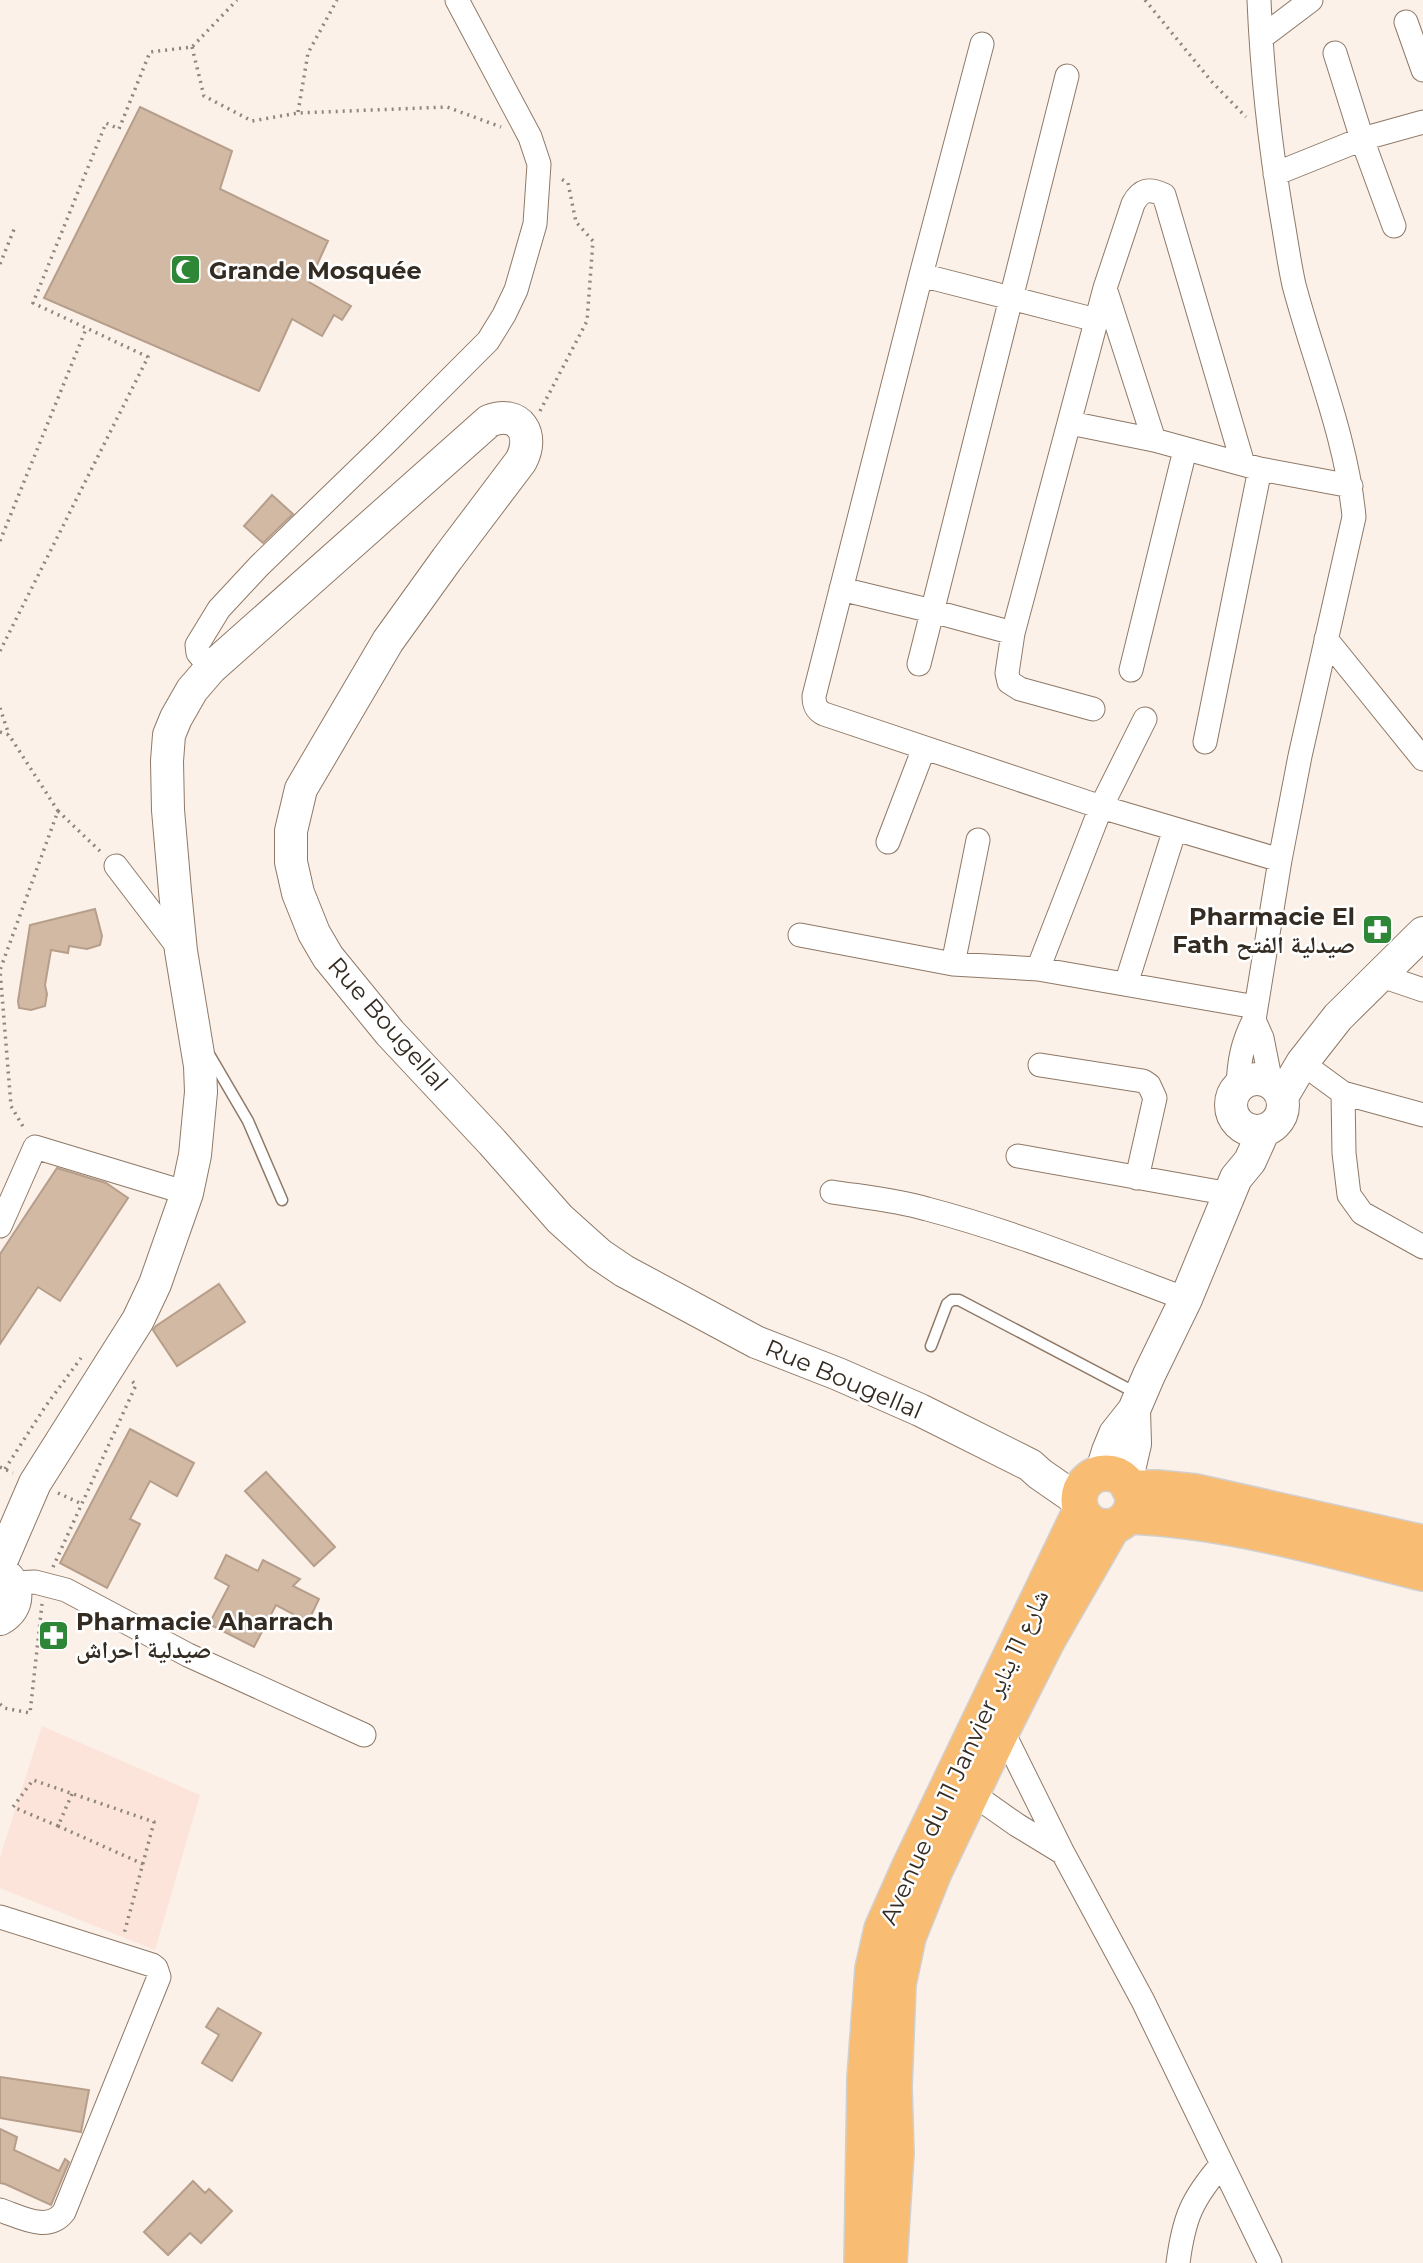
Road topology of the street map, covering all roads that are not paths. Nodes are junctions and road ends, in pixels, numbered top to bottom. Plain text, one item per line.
1 (457, 0) edge
2 (1259, 0) edge
3 (1311, 0) edge
4 (1406, 22) dead end
5 (1261, 38) junction
6 (982, 44) dead end
7 (1335, 53) dead end
8 (1423, 69) edge
9 (1067, 76) dead end
10 (1423, 122) edge
11 (1362, 139) junction
12 (1275, 174) junction
13 (1394, 226) dead end
14 (921, 275) junction
15 (1105, 288) junction
16 (1011, 297) junction
17 (1096, 320) junction
18 (1070, 423) junction
19 (1154, 440) junction
20 (1185, 450) junction
21 (1252, 467) junction
22 (1351, 486) junction
23 (841, 589) junction
24 (932, 611) junction
25 (1013, 633) junction
26 (1326, 639) junction
27 (219, 662) junction
28 (919, 664) dead end
29 (1131, 670) dead end
30 (1094, 709) dead end
31 (1145, 719) dead end
32 (1205, 742) dead end
33 (924, 748) junction
34 (1423, 760) edge
35 (1101, 807) junction
36 (1175, 829) junction
37 (978, 840) dead end
38 (888, 842) dead end
39 (1280, 860) junction
40 (116, 866) road end
41 (1423, 933) edge
42 (800, 935) dead end
43 (181, 951) junction
44 (953, 964) junction
45 (1038, 968) junction
46 (1379, 975) junction
47 (1126, 984) junction
48 (1423, 990) edge
49 (1255, 1013) junction
50 (194, 1024) junction
51 (1303, 1063) junction
52 (1040, 1065) dead end
53 (1238, 1087) junction
54 (1277, 1090) junction
55 (1343, 1093) junction
56 (1423, 1115) edge
57 (1250, 1125) junction
58 (1018, 1156) dead end
59 (1137, 1178) junction
60 (1233, 1186) junction
61 (832, 1192) dead end
62 (187, 1193) junction
63 (282, 1200) dead end
64 (0, 1226) edge
65 (1423, 1247) edge
66 (1185, 1299) junction
67 (931, 1346) dead end
68 (1137, 1403) junction
69 (1106, 1497) junction
70 (8, 1523) edge
71 (1423, 1543) edge
72 (4, 1573) edge
73 (1423, 1573) edge
74 (0, 1619) edge
75 (1002, 1730) junction
76 (364, 1735) dead end
77 (962, 1787) junction
78 (1063, 1853) junction
79 (0, 1917) edge
80 (1222, 2164) junction
81 (0, 2210) edge
82 (862, 2263) edge
83 (889, 2263) edge
84 (1178, 2263) edge
85 (1270, 2263) edge

1 - 27 street
2 - 5 street
3 - 5 street
4 - 8 street
5 - 12 street
6 - 14 street
7 - 11 street
9 - 16 street
10 - 11 street
11 - 12 street
11 - 13 street
12 - 22 street
14 - 16 street
14 - 23 street
15 - 17 street
15 - 19 street
15 - 21 street
16 - 17 street
16 - 24 street
17 - 18 street
18 - 19 street
18 - 25 street
19 - 20 street
20 - 21 street
20 - 29 street
21 - 22 street
21 - 32 street
22 - 26 street
23 - 24 street
23 - 33 street
24 - 25 street
24 - 28 street
25 - 30 street
26 - 34 street
26 - 39 street
27 - 43 street
27 - 69 street, Rue Bougellal
31 - 35 street
33 - 35 street
33 - 38 street
35 - 36 street
35 - 45 street
36 - 39 street
36 - 47 street
37 - 44 street
39 - 49 street
40 - 43 street
41 - 46 street
42 - 44 street
43 - 50 street
44 - 45 street
45 - 47 street
46 - 48 street
46 - 51 street
47 - 49 street
49 - 53 street
49 - 54 street
50 - 62 street
50 - 63 lane
51 - 54 street
51 - 55 street
52 - 59 street
53 - 54 street
53 - 57 street
54 - 57 street
55 - 56 street
55 - 65 street
57 - 60 street, Avenue du 11 Janvier شارع 11 يناير
58 - 59 street
59 - 60 street
60 - 66 street, Avenue du 11 Janvier شارع 11 يناير
61 - 66 street
62 - 64 street
62 - 70 street
66 - 68 street, Avenue du 11 Janvier شارع 11 يناير
67 - 68 lane
68 - 69 street, Avenue du 11 Janvier شارع 11 يناير
69 - 71 main road
69 - 73 main road
69 - 75 main road, Avenue du 11 Janvier شارع 11 يناير
69 - 77 main road, Avenue du 11 Janvier شارع 11 يناير
70 - 72 street
72 - 74 street
72 - 76 street
75 - 77 main road, Avenue du 11 Janvier شارع 11 يناير
75 - 78 street
77 - 78 street
77 - 82 main road, Avenue du 11 Janvier شارع 11 يناير
77 - 83 main road, Avenue du 11 Janvier شارع 11 يناير
78 - 80 street
79 - 81 street
80 - 84 street
80 - 85 street

